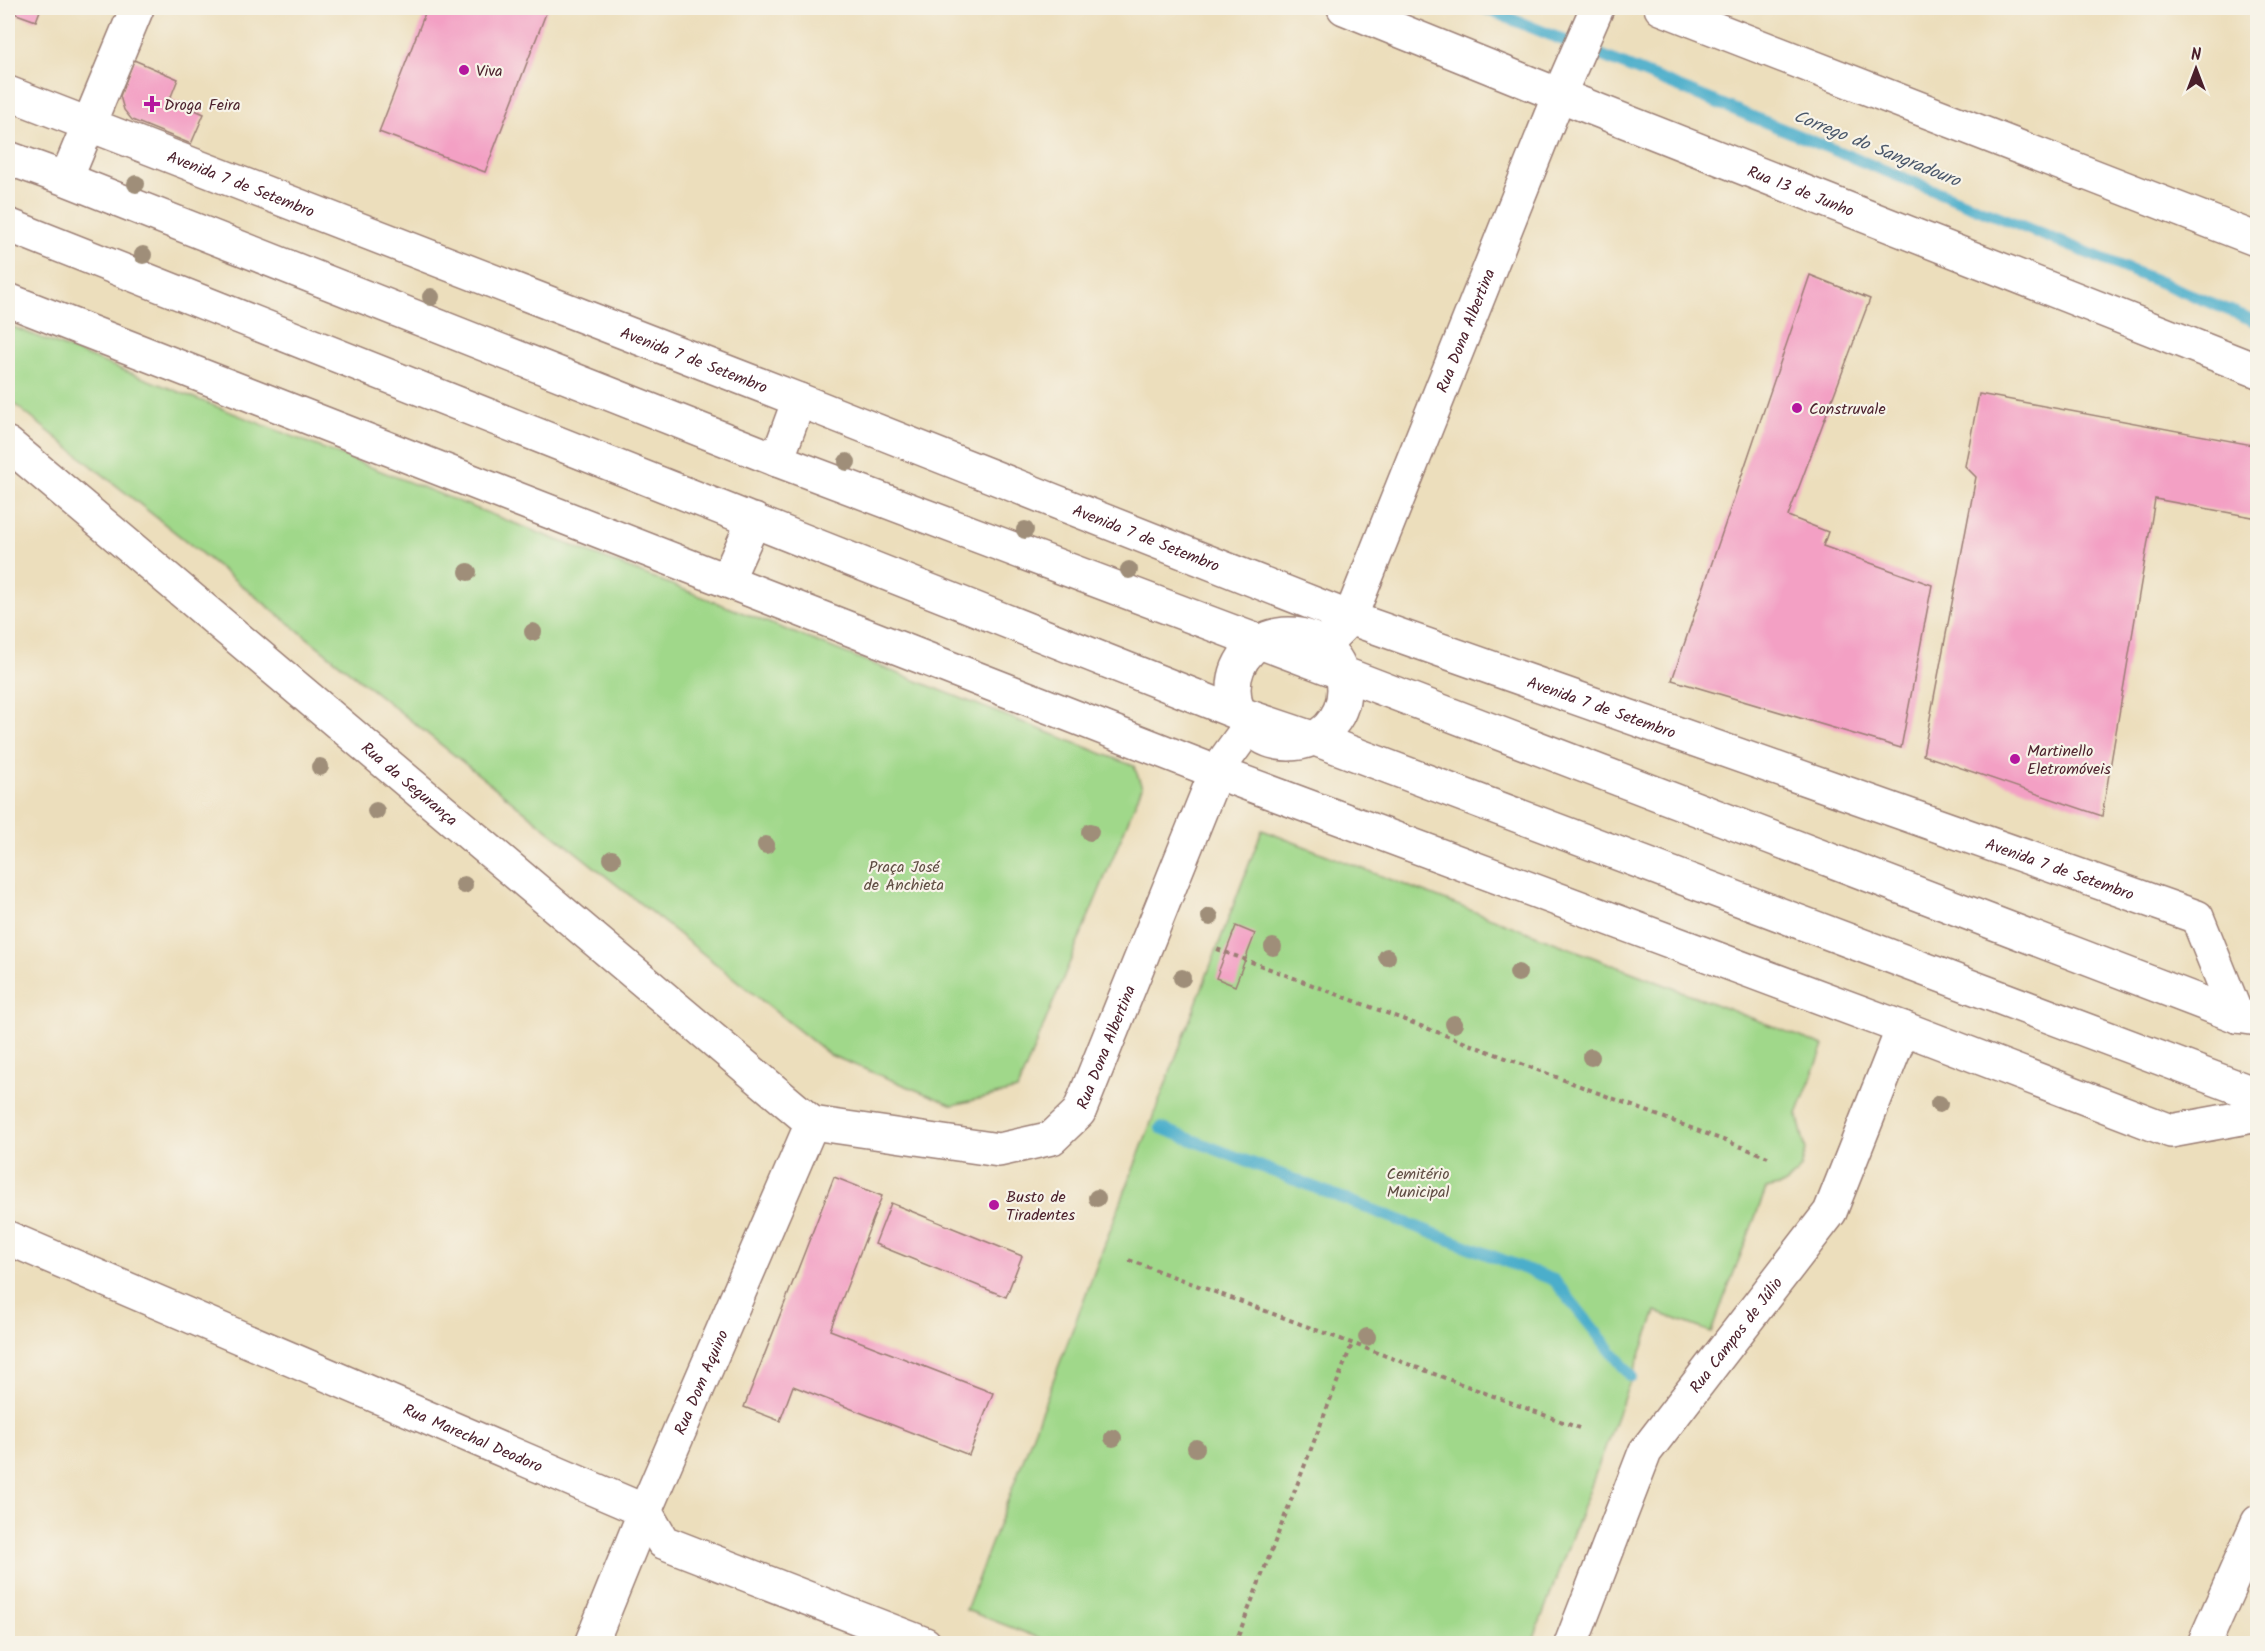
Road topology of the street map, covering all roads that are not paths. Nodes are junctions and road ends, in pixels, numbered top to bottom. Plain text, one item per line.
1 (137, 8) edge
2 (1344, 8) edge
3 (1597, 8) edge
4 (1661, 8) edge
5 (8, 93) edge
6 (1559, 95) junction
7 (88, 126) junction
8 (8, 158) edge
9 (66, 178) junction
10 (8, 225) edge
11 (2258, 240) edge
12 (8, 300) edge
13 (2258, 371) edge
14 (799, 400) junction
15 (8, 444) edge
16 (777, 460) junction
17 (754, 520) junction
18 (727, 580) junction
19 (1350, 618) junction
20 (1259, 642) junction
21 (1323, 645) junction
22 (1342, 673) junction
23 (1243, 720) junction
24 (1315, 738) junction
25 (1216, 772) junction
26 (2247, 1017) edge
27 (1903, 1028) junction
28 (2258, 1095) edge
29 (2258, 1115) edge
30 (812, 1123) junction
31 (8, 1238) edge
32 (645, 1511) junction
33 (2258, 1522) edge
34 (591, 1644) edge
35 (925, 1644) edge
36 (1571, 1644) edge
37 (2204, 1644) edge

1 - 7 street
2 - 6 street, Rua 13 de Junho
3 - 6 street, Rua Dona Albertina
4 - 11 street
5 - 7 street, Avenida 7 de Setembro
6 - 13 street, Rua 13 de Junho
6 - 19 street, Rua Dona Albertina
7 - 9 street
7 - 14 street, Avenida 7 de Setembro
8 - 9 street, Avenida 7 de Setembro
9 - 16 street, Avenida 7 de Setembro
10 - 17 street
12 - 18 street
14 - 16 street
14 - 19 street, Avenida 7 de Setembro
15 - 30 street, Rua da Segurança
16 - 20 street, Avenida 7 de Setembro
17 - 18 street
17 - 23 street
18 - 25 street
19 - 21 street, Rua Dona Albertina
19 - 26 street, Avenida 7 de Setembro
20 - 21 street
20 - 22 street, Avenida 7 de Setembro
20 - 23 street
21 - 22 street
22 - 24 street
22 - 26 street, Avenida 7 de Setembro
23 - 24 street
23 - 25 street, Rua Dona Albertina
24 - 28 street
25 - 27 street
25 - 30 street, Rua Dona Albertina
27 - 29 street
27 - 36 street, Rua Campos de Júlio
30 - 32 street, Rua Dom Aquino
31 - 32 street, Rua Marechal Deodoro
32 - 34 street, Rua Dom Aquino
32 - 35 street
33 - 37 street

